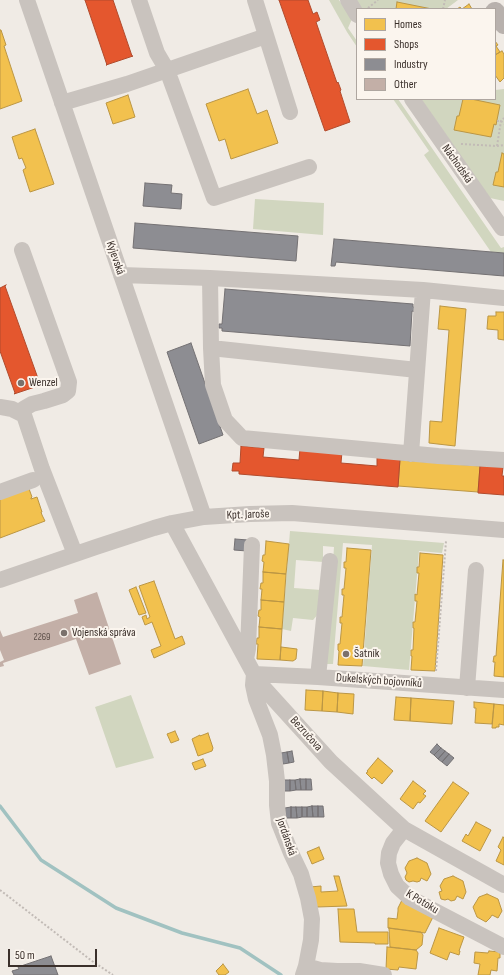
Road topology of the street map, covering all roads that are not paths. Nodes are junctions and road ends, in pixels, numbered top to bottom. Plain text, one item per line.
1 (26, 0) edge
2 (138, 0) edge
3 (255, 0) edge
4 (348, 0) edge
5 (486, 0) edge
6 (492, 8) edge
7 (496, 13) edge
8 (356, 14) edge
9 (504, 24) edge
10 (266, 36) junction
11 (167, 70) junction
12 (413, 100) edge
13 (62, 103) junction
14 (290, 112) dead end
15 (310, 167) dead end
16 (502, 228) dead end
17 (22, 250) dead end
18 (121, 275) junction
19 (210, 278) junction
20 (423, 290) junction
21 (504, 298) edge
22 (212, 348) junction
23 (417, 370) junction
24 (0, 407) edge
25 (19, 412) junction
26 (412, 454) junction
27 (504, 460) edge
28 (33, 480) dead end
29 (0, 492) edge
30 (204, 517) junction
31 (172, 523) junction
32 (504, 530) edge
33 (252, 545) dead end
34 (76, 554) junction
35 (330, 561) dead end
36 (476, 570) dead end
37 (0, 580) edge
38 (246, 659) junction
39 (254, 674) junction
40 (318, 677) junction
41 (467, 688) junction
42 (504, 690) edge
43 (404, 829) junction
44 (504, 885) edge
45 (504, 947) edge
46 (304, 971) edge
47 (384, 975) edge

1 - 13 street, Kyjevská
2 - 11 street
3 - 10 street
4 - 8 street
5 - 6 main road
7 - 9 main road
10 - 11 street
10 - 14 street
11 - 13 street
11 - 15 street
12 - 16 street, Náchodská
13 - 18 street, Kyjevská
17 - 25 street
18 - 19 street
18 - 30 street, Kyjevská
19 - 20 street
19 - 22 street
20 - 21 street
20 - 23 street
22 - 23 street
22 - 26 street
23 - 26 street
24 - 25 street
25 - 34 street
26 - 27 street
28 - 29 street
30 - 31 street, Kpt. Jaroše
30 - 32 street, Kpt. Jaroše
31 - 34 street, Kpt. Jaroše
31 - 38 street, Bezručova
33 - 38 street
34 - 37 street, Kpt. Jaroše
35 - 40 street
36 - 41 street
38 - 39 street, Bezručova
39 - 40 street, Dukelských bojovníků
39 - 43 street, Bezručova
39 - 46 street, Jordánská
40 - 41 street, Dukelských bojovníků
41 - 42 street, Dukelských bojovníků
43 - 44 street, Bezručova
43 - 45 street, K Potoku
46 - 47 street

